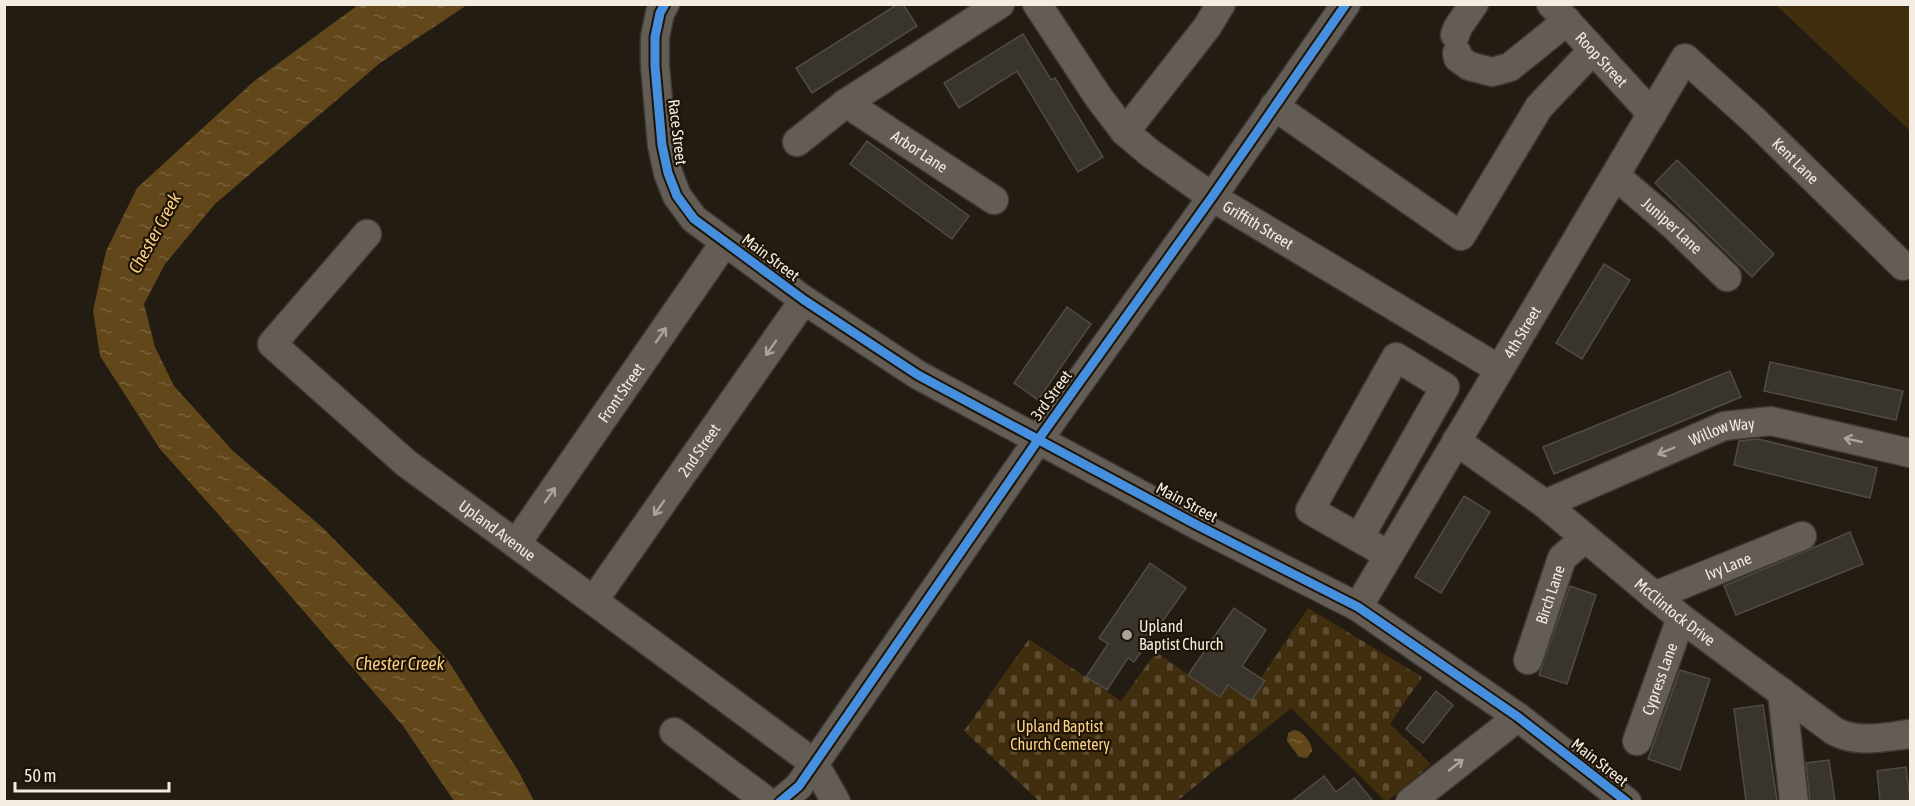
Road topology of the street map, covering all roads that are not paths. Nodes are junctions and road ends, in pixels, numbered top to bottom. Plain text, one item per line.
1 (665, 4) edge
2 (1000, 4) edge
3 (1037, 4) edge
4 (1221, 4) edge
5 (1346, 4) edge
6 (1474, 4) edge
7 (1559, 13) edge
8 (1593, 50) junction
9 (1685, 58) joint
10 (846, 103) junction
11 (1274, 106) junction
12 (1652, 114) junction
13 (1125, 132) junction
14 (797, 142) dead end
15 (1616, 176) junction
16 (1212, 197) junction
17 (994, 200) dead end
18 (367, 234) dead end
19 (725, 242) junction
20 (1903, 266) dead end
21 (1727, 277) dead end
22 (804, 300) junction
23 (1499, 369) junction
24 (1038, 440) junction
25 (1456, 441) junction
26 (1911, 453) edge
27 (1545, 504) junction
28 (1802, 536) dead end
29 (1359, 538) junction
30 (1585, 538) junction
31 (516, 543) junction
32 (1389, 555) junction
33 (1654, 596) junction
34 (594, 600) junction
35 (1358, 607) junction
36 (1681, 618) junction
37 (1528, 660) dead end
38 (1782, 692) junction
39 (1518, 717) junction
40 (674, 732) dead end
41 (1911, 734) edge
42 (1637, 741) dead end
43 (814, 763) junction
44 (768, 801) edge
45 (780, 801) edge
46 (836, 801) edge
47 (1410, 801) edge
48 (1627, 801) edge
49 (1794, 801) edge

1 - 19 street, Race Street
2 - 10 street
3 - 13 street, Griffith Street
4 - 13 street
5 - 11 street, 3rd Street
6 - 7 street
7 - 8 street, Roop Street
8 - 11 street
8 - 12 street, Roop Street
9 - 12 street, 4th Street
9 - 20 street, Kent Lane
10 - 14 street
10 - 17 street, Arbor Lane
11 - 16 street, 3rd Street
12 - 15 street, 4th Street
13 - 16 street, Griffith Street
15 - 21 street, Juniper Lane
15 - 23 street, 4th Street
16 - 23 street, Griffith Street
16 - 24 street, 3rd Street
18 - 31 street, Upland Avenue
19 - 22 street, Main Street
31 -> 19 street, Front Street
22 - 24 street, Main Street
22 -> 34 street, 2nd Street
23 - 25 street, 4th Street
24 - 35 street, Main Street
24 - 43 street, 3rd Street
25 - 27 street, McClintock Drive
25 - 32 street, 4th Street
26 -> 27 street, Willow Way
27 - 30 street, McClintock Drive
28 - 33 street, Ivy Lane
29 - 29 street
29 - 32 street
30 - 33 street, McClintock Drive
30 - 37 street, Birch Lane
31 - 34 street, Upland Avenue
32 - 35 street, 4th Street
33 - 36 street, McClintock Drive
34 - 43 street, Upland Avenue
35 - 39 street, Main Street
36 - 38 street, McClintock Drive
36 - 42 street, Cypress Lane
38 - 41 street, McClintock Drive
38 - 49 street
47 -> 39 street
39 - 48 street, Main Street
40 - 44 street
43 - 45 street, 3rd Street
43 - 46 street, Upland Avenue

